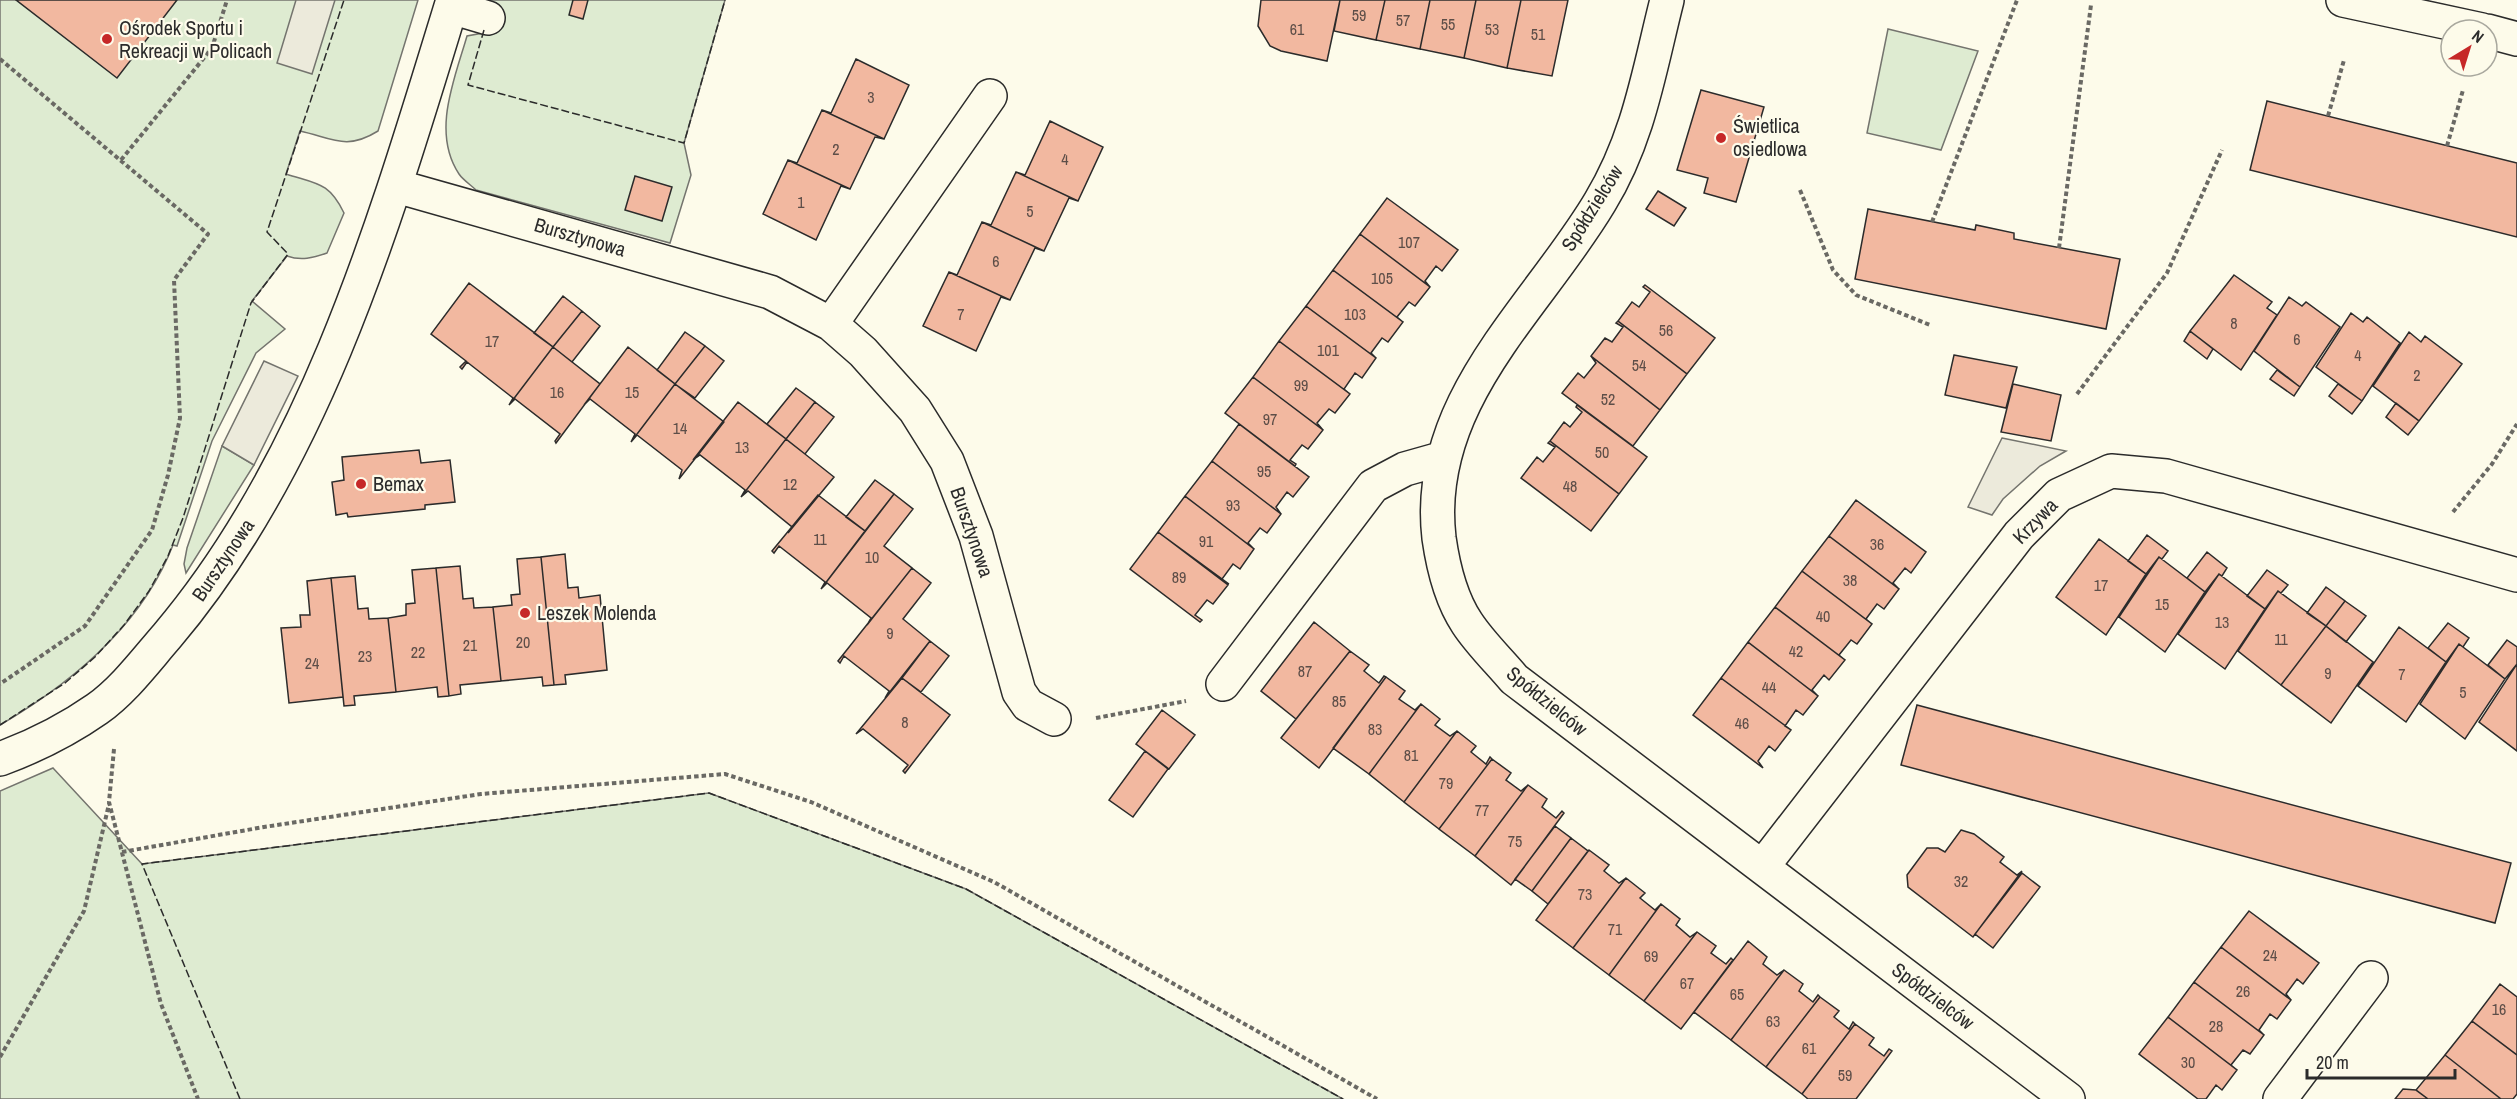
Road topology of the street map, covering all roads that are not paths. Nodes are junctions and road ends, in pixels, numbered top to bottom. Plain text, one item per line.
1 (1667, 0) edge
2 (2343, 0) edge
3 (452, 4) edge
4 (2393, 5) edge
5 (488, 18) dead end
6 (2439, 18) edge
7 (2499, 34) edge
8 (2517, 39) edge
9 (990, 96) dead end
10 (396, 186) junction
11 (831, 324) junction
12 (1444, 458) junction
13 (2517, 575) edge
14 (1223, 684) road end
15 (1053, 720) road end
16 (0, 759) edge
17 (1763, 866) junction
18 (2371, 978) dead end
19 (2068, 1099) edge
20 (2280, 1099) edge

1 - 12 street, Spółdzielców
2 - 4 street
3 - 5 street
3 - 10 street, Bursztynowa
4 - 6 street
7 - 8 street
9 - 11 street
10 - 11 street, Bursztynowa
10 - 16 street, Bursztynowa
11 - 15 street, Bursztynowa
12 - 14 street
12 - 17 street, Spółdzielców
13 - 17 street, Krzywa
17 - 19 street, Spółdzielców
18 - 20 street

